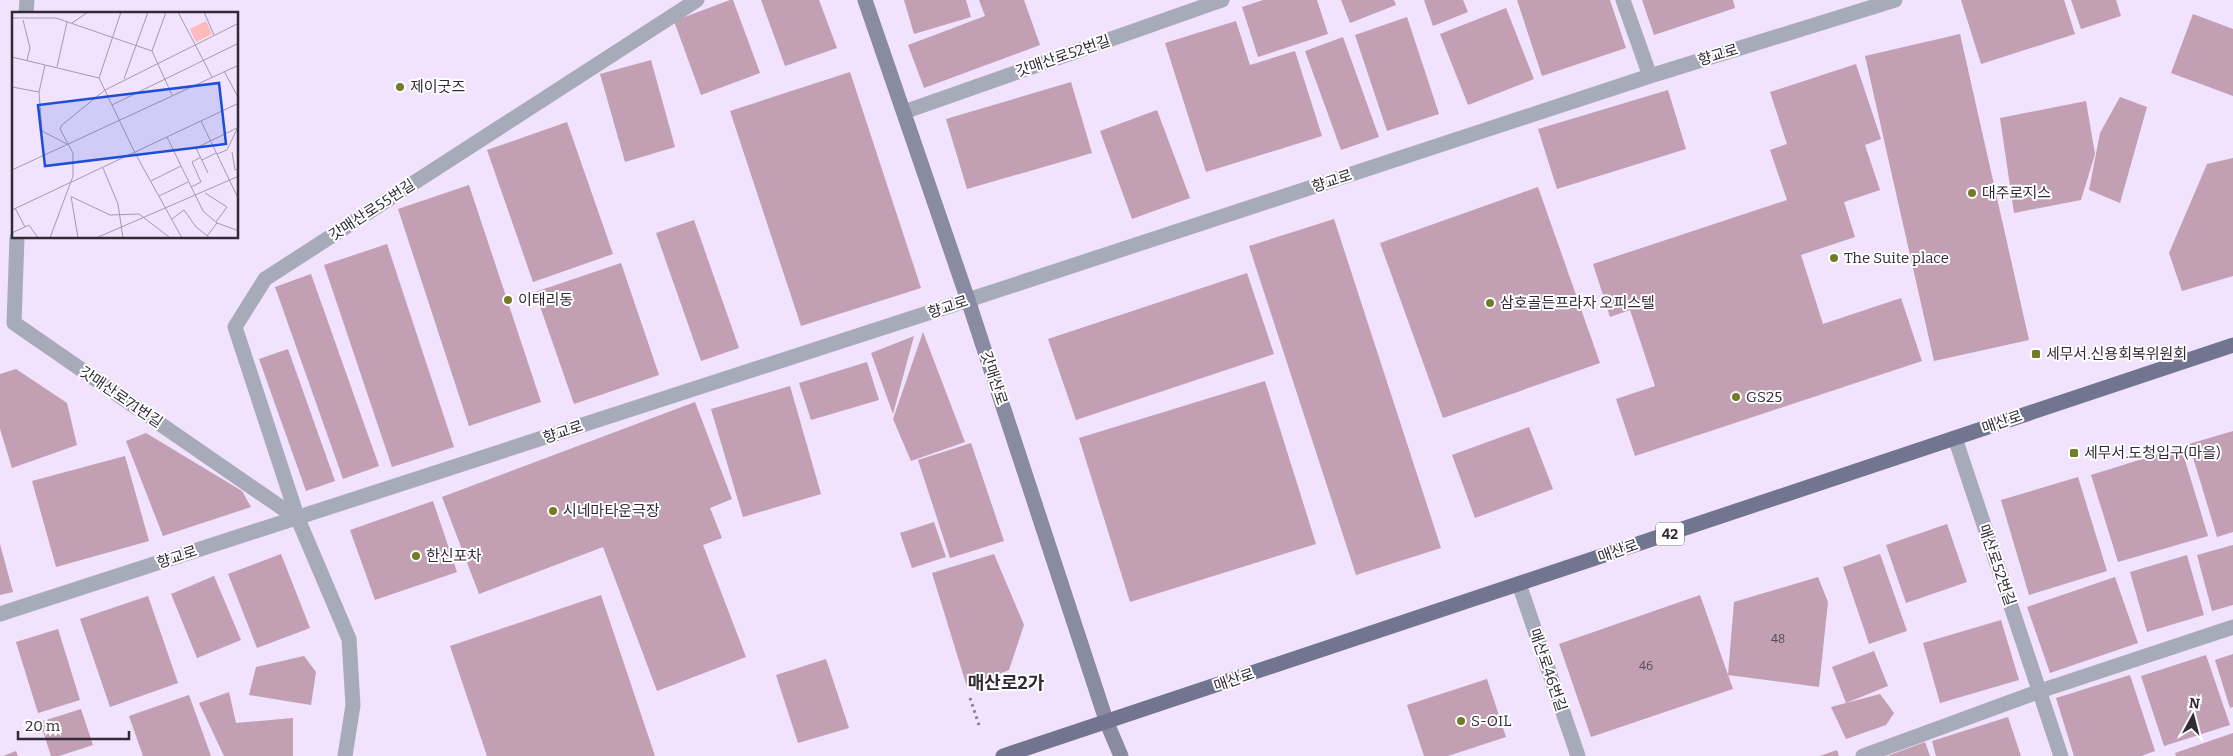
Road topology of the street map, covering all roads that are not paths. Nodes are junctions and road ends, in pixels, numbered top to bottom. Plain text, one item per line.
1 (697, 0) edge
2 (865, 0) edge
3 (1222, 0) edge
4 (1623, 0) edge
5 (1896, 0) edge
6 (1650, 76) junction
7 (904, 112) junction
8 (17, 239) edge
9 (968, 300) junction
10 (2233, 345) edge
11 (1955, 438) junction
12 (298, 518) junction
13 (1519, 584) junction
14 (0, 614) edge
15 (2233, 627) edge
16 (2040, 692) junction
17 (1107, 722) junction
18 (345, 756) edge
19 (1003, 756) edge
20 (1121, 756) edge
21 (1578, 756) edge
22 (1863, 756) edge
23 (2061, 756) edge

1 - 12 street, 갓매산로55번길
2 - 7 street, 갓매산로
3 - 7 street, 갓매산로52번길
4 - 6 street
5 - 6 street, 향교로
6 - 9 street, 향교로
7 - 9 street, 갓매산로
8 - 12 street, 갓매산로71번길
9 - 12 street, 향교로
9 - 17 street, 갓매산로
10 - 11 main road, 매산로 / 42
11 - 13 main road, 매산로 / 42
11 - 16 street, 매산로52번길
12 - 14 street, 향교로
12 - 18 street
13 - 17 main road, 매산로 / 42
13 - 21 street, 매산로46번길
15 - 16 street
16 - 22 street
16 - 23 street, 매산로52번길
17 - 19 main road, 매산로 / 42
17 - 20 street, 갓매산로

